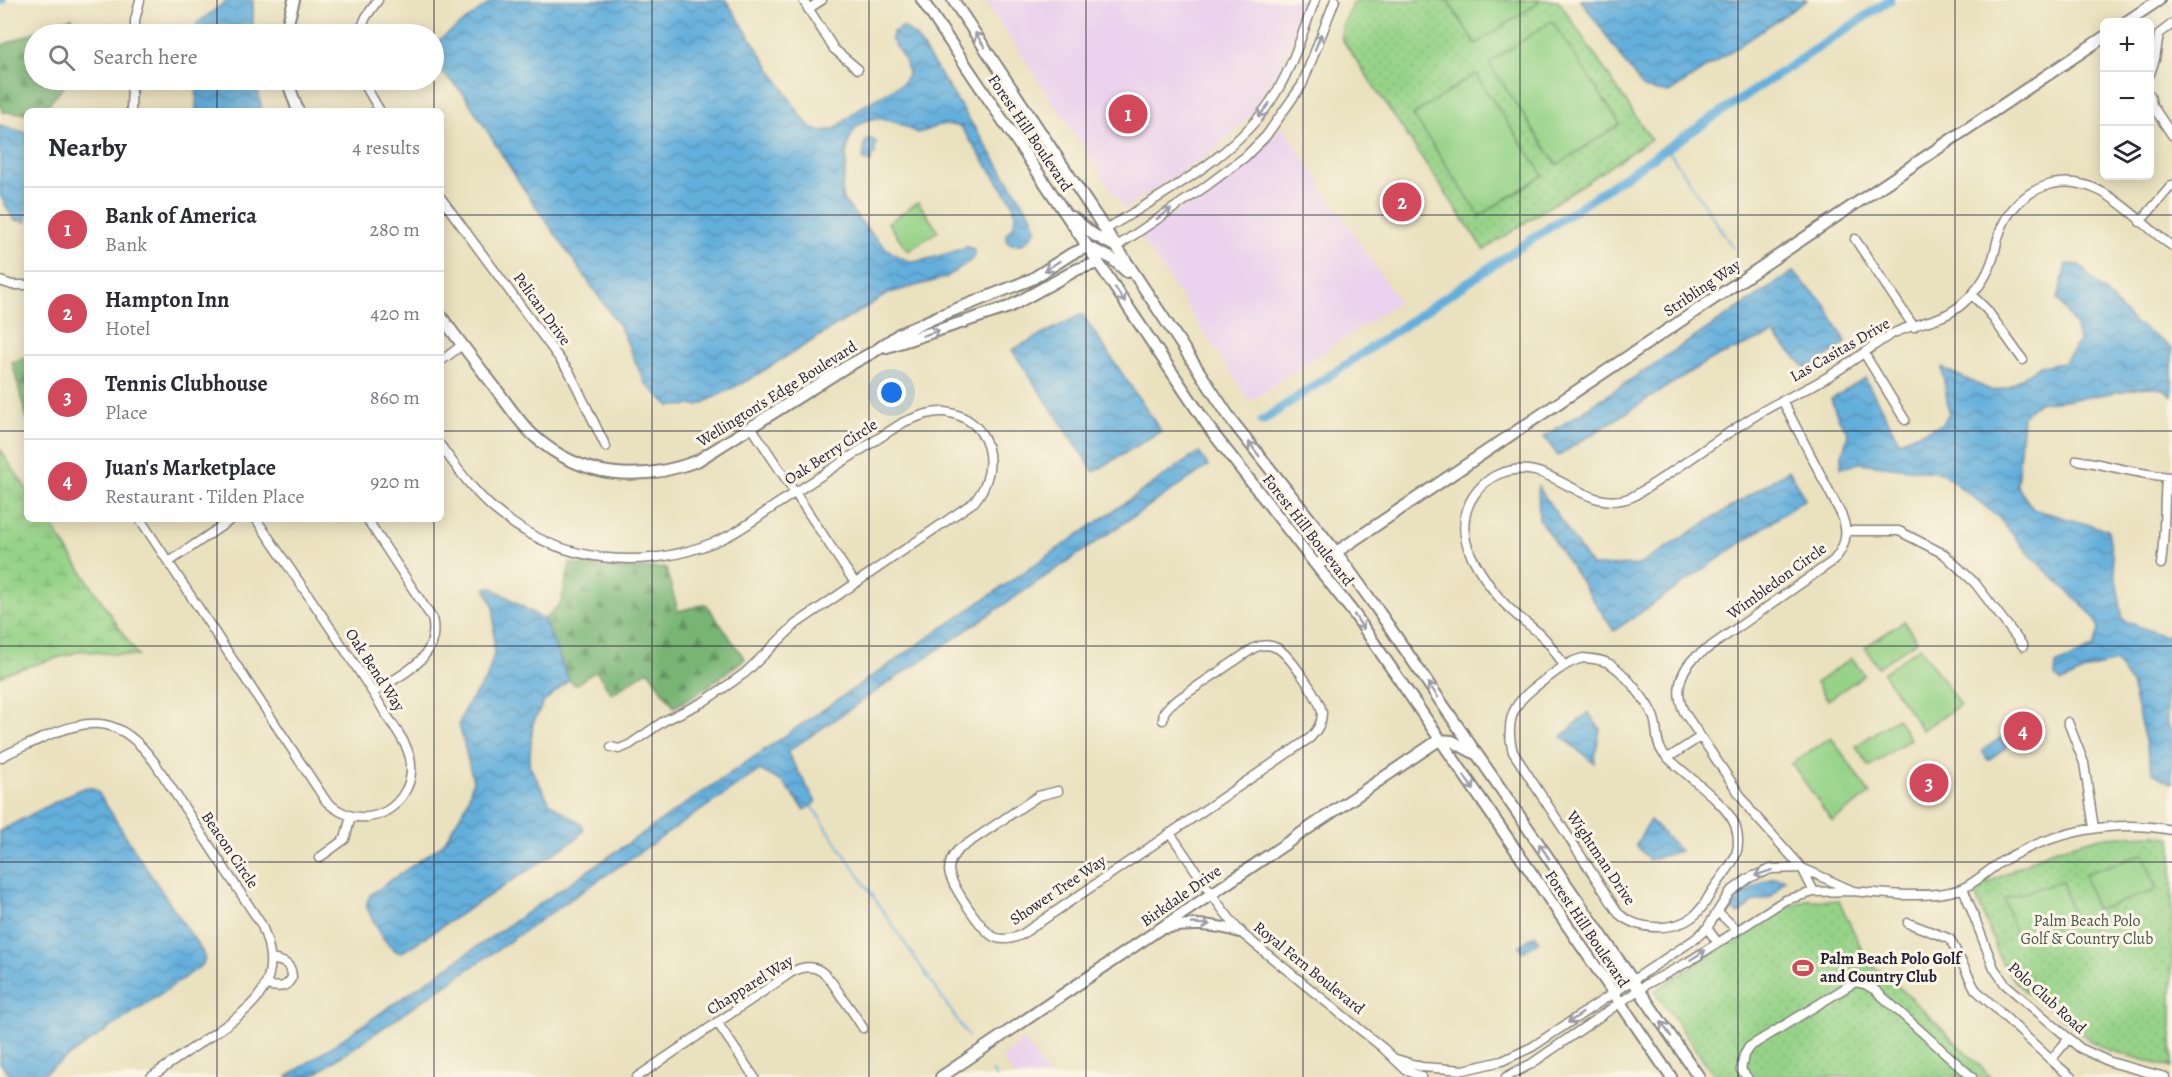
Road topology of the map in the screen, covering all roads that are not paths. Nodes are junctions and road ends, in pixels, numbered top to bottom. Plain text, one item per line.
1 (140, 0) edge
2 (294, 0) edge
3 (378, 0) edge
4 (802, 0) edge
5 (822, 0) edge
6 (922, 0) edge
7 (953, 0) edge
8 (1315, 0) edge
9 (1335, 0) edge
10 (2159, 0) edge
11 (808, 9) junction
12 (2132, 18) edge
13 (135, 24) edge
14 (288, 24) edge
15 (363, 24) edge
16 (2172, 24) edge
17 (2100, 40) edge
18 (1293, 58) junction
19 (1309, 65) junction
20 (858, 69) dead end
21 (2151, 72) edge
22 (132, 90) edge
23 (291, 90) edge
24 (368, 90) edge
25 (131, 108) edge
26 (297, 108) edge
27 (378, 108) edge
28 (2154, 108) edge
29 (2172, 135) edge
30 (2172, 185) edge
31 (444, 202) edge
32 (1065, 211) junction
33 (2140, 222) junction
34 (1105, 230) junction
35 (1855, 239) dead end
36 (2172, 246) edge
37 (1088, 247) junction
38 (1116, 247) junction
39 (1098, 263) junction
40 (0, 281) edge
41 (24, 285) edge
42 (1144, 289) junction
43 (1972, 295) junction
44 (444, 320) edge
45 (1914, 327) junction
46 (462, 345) junction
47 (875, 351) junction
48 (1864, 353) junction
49 (444, 359) edge
50 (2024, 360) dead end
51 (1782, 400) junction
52 (1905, 420) dead end
53 (752, 428) junction
54 (606, 447) dead end
55 (444, 450) edge
56 (2077, 460) dead end
57 (2169, 477) edge
58 (796, 492) junction
59 (142, 522) edge
60 (228, 522) edge
61 (258, 522) edge
62 (369, 522) edge
63 (1846, 531) junction
64 (1336, 552) junction
65 (169, 562) junction
66 (2162, 564) dead end
67 (1317, 565) junction
68 (855, 583) junction
69 (2023, 646) dead end
70 (1564, 666) junction
71 (373, 693) junction
72 (1163, 720) dead end
73 (2068, 722) dead end
74 (1700, 736) junction
75 (1439, 740) junction
76 (611, 747) dead end
77 (1478, 755) junction
78 (0, 758) edge
79 (1668, 758) junction
80 (1058, 791) dead end
81 (351, 816) junction
82 (2094, 828) junction
83 (2172, 830) edge
84 (1170, 833) junction
85 (319, 858) dead end
86 (1802, 868) junction
87 (1963, 888) junction
88 (1853, 891) junction
89 (1814, 892) junction
90 (1211, 893) junction
91 (1718, 912) junction
92 (1908, 922) dead end
93 (1707, 928) junction
94 (1161, 929) junction
95 (1736, 929) junction
96 (1240, 932) junction
97 (1719, 943) junction
98 (270, 958) junction
99 (265, 985) junction
100 (1632, 988) junction
101 (1612, 993) junction
102 (1620, 1004) junction
103 (717, 1023) junction
104 (863, 1028) dead end
105 (2069, 1038) junction
106 (1396, 1059) junction
107 (2051, 1060) junction
108 (151, 1077) edge
109 (637, 1077) edge
110 (754, 1077) edge
111 (941, 1077) edge
112 (1422, 1077) edge
113 (1506, 1077) edge
114 (1671, 1077) edge
115 (1699, 1077) edge
116 (1746, 1077) edge
117 (1972, 1077) edge
118 (2071, 1077) edge
119 (2165, 1077) edge

1 - 13 street
2 - 14 main road
3 - 15 street
4 - 11 street
5 - 11 street
6 - 32 main road, Forest Hill Boulevard
34 -> 7 main road, Forest Hill Boulevard
8 - 18 street
19 -> 9 street
10 - 12 main road
11 - 20 street
16 - 21 street
17 - 64 main road, Stribling Way
18 - 19 street
18 -> 34 street
38 -> 19 street
22 - 25 street
23 - 26 main road
24 - 27 street
28 - 29 street
30 - 33 street
31 - 54 street, Pelican Drive
32 - 37 main road, Forest Hill Boulevard
32 - 38 main road
33 - 36 street, Las Casitas Drive
33 - 43 street, Las Casitas Drive
34 - 38 main road, Forest Hill Boulevard
35 - 45 street, Las Casitas Drive
37 - 39 main road, Forest Hill Boulevard
37 - 42 main road
37 -> 47 main road, Wellington's Edge Boulevard
38 - 42 main road, Forest Hill Boulevard
47 -> 39 main road, Wellington's Edge Boulevard
39 -> 67 main road, Forest Hill Boulevard
40 - 41 street
64 -> 42 main road, Forest Hill Boulevard
43 - 45 street, Las Casitas Drive
43 - 50 street
44 - 46 main road, Wellington's Edge Boulevard
45 - 48 street, Las Casitas Drive
46 - 49 street
46 - 53 main road, Wellington's Edge Boulevard
47 - 53 main road, Wellington's Edge Boulevard
48 - 51 street, Las Casitas Drive
48 - 52 street
51 - 63 street
51 - 70 street
53 - 58 street
55 - 58 street, Oak Berry Circle
56 - 57 street
57 - 66 street
58 - 68 street
58 - 68 street, Oak Berry Circle
59 - 65 street
60 - 65 street
61 - 71 street, Oak Bend Way
62 - 71 street
63 - 69 street
63 - 74 street, Wimbledon Circle
64 - 67 main road, Stribling Way
77 -> 64 main road, Forest Hill Boulevard
65 - 81 street
67 -> 75 main road, Forest Hill Boulevard
68 - 76 street, Oak Berry Circle
70 - 79 street, Wightman Drive
70 - 79 street, Wightman Drive
71 - 81 street, Oak Bend Way
72 - 84 street, Shower Tree Way
73 - 82 street
74 - 79 street
74 - 86 street, Wimbledon Circle
75 - 77 main road
75 - 90 main road, Birkdale Drive
75 -> 101 main road, Forest Hill Boulevard
100 -> 77 main road, Forest Hill Boulevard
78 - 98 street, Beacon Circle
80 - 84 street, Shower Tree Way
81 - 85 street
82 - 83 street
82 - 87 street
84 - 90 street
86 - 88 street
86 - 89 street, Wimbledon Circle
86 -> 91 street
87 - 88 street
87 - 105 street, Polo Club Road
88 - 89 street
89 - 95 street
90 - 94 main road, Birkdale Drive
90 - 96 street, Royal Fern Boulevard
91 - 93 street
91 - 95 street
92 - 107 street
93 - 97 street
93 - 100 street
94 -> 96 main road
94 - 111 main road, Birkdale Drive
95 - 97 street
96 - 106 street, Royal Fern Boulevard
100 -> 97 street
98 - 99 street, Beacon Circle
98 - 99 street
99 - 108 street, Beacon Circle
100 - 101 street, Royal Fern Boulevard
100 - 102 street
115 -> 100 main road, Forest Hill Boulevard
101 - 102 main road, Forest Hill Boulevard
101 -> 106 street, Royal Fern Boulevard
102 - 113 street
102 - 114 main road, Forest Hill Boulevard
103 - 104 street, Chapparel Way
103 - 109 street, Chapparel Way
103 - 110 street
105 - 107 street
105 - 119 street, Polo Club Road
106 - 112 street, Royal Fern Boulevard
107 - 118 street
116 - 117 street

